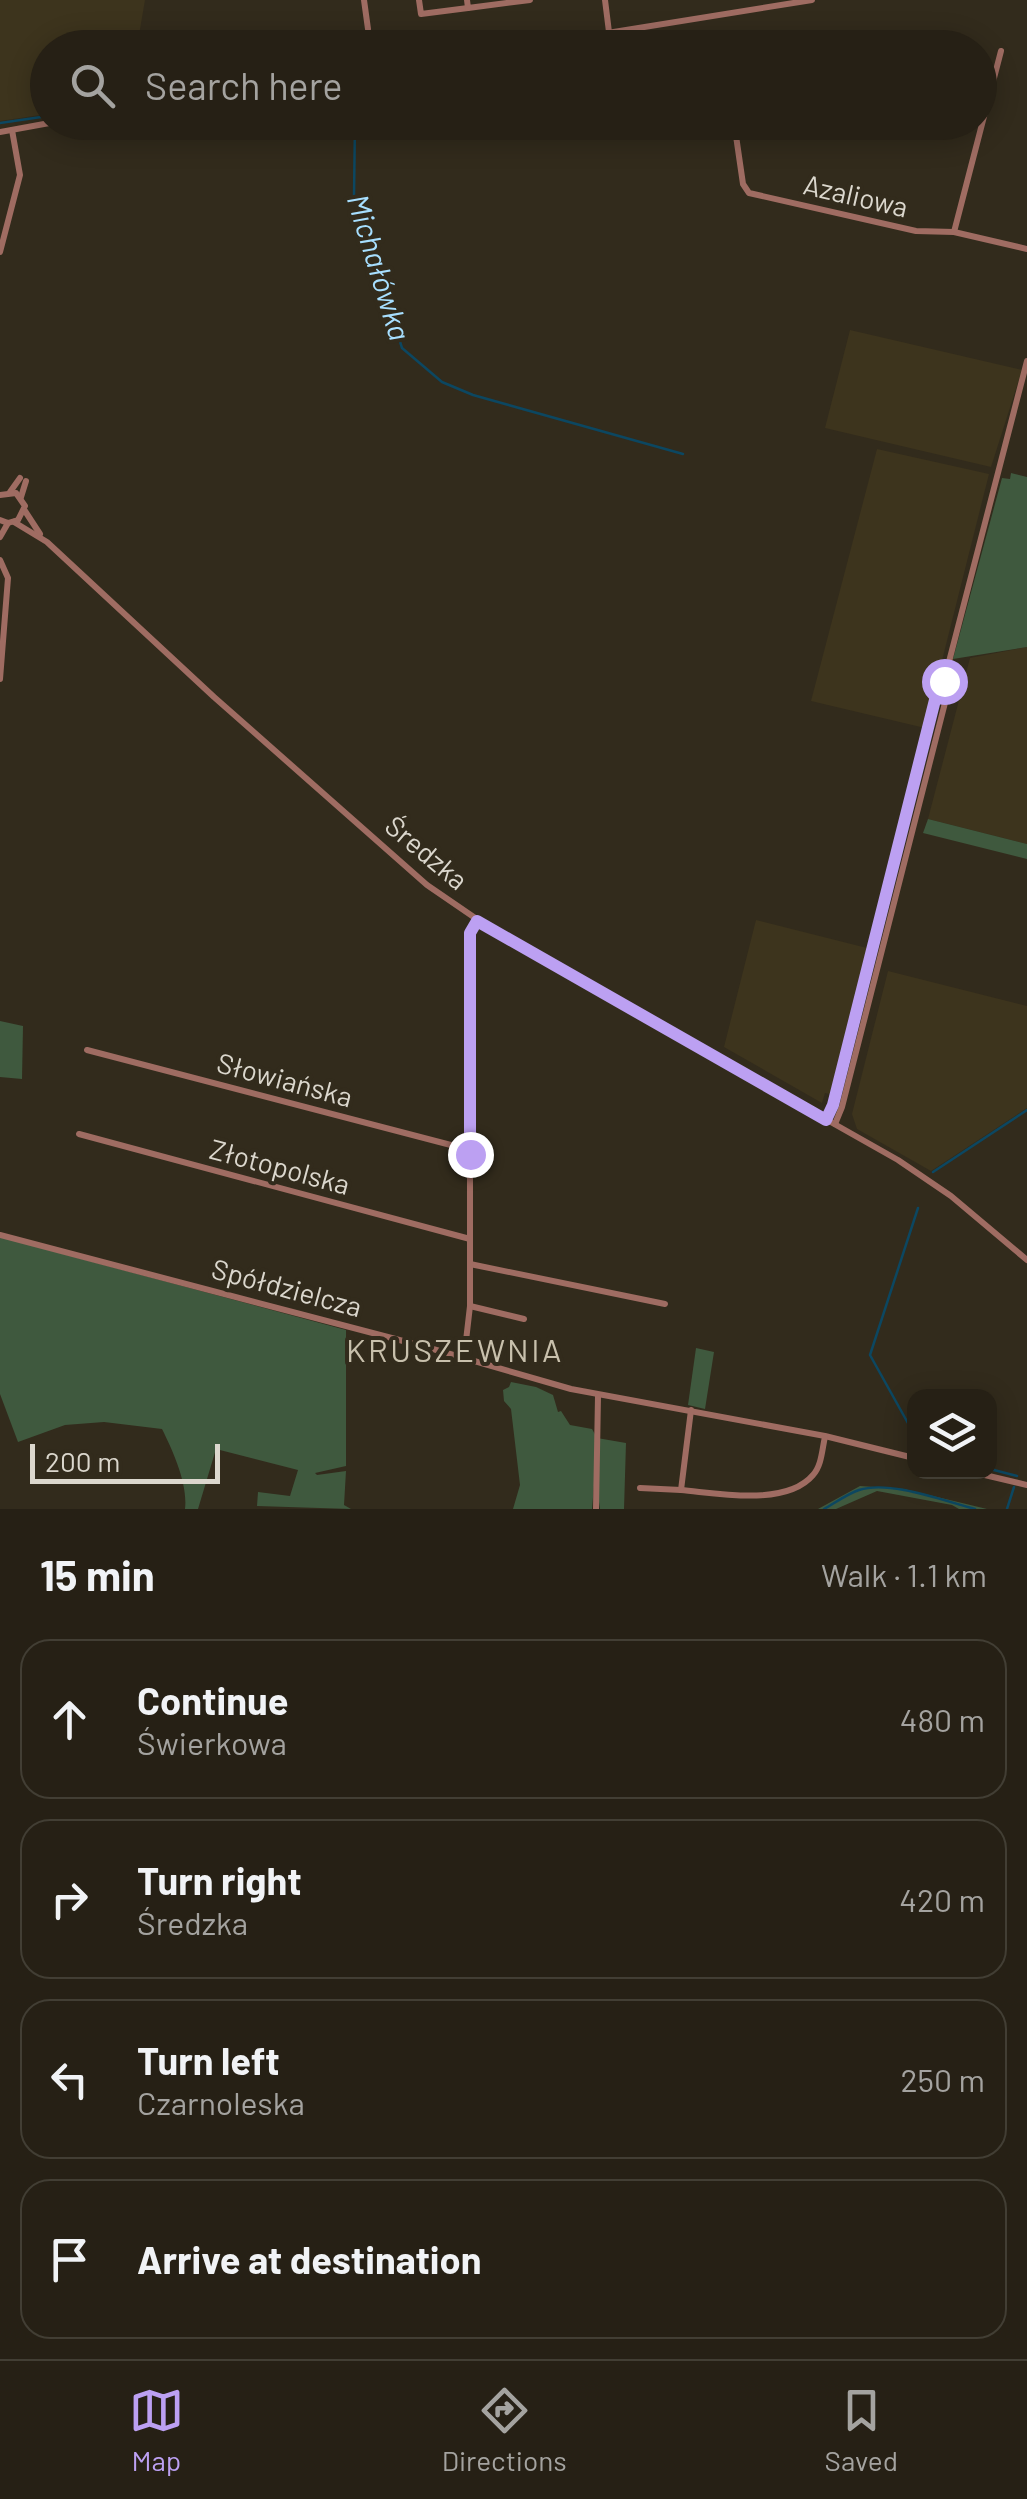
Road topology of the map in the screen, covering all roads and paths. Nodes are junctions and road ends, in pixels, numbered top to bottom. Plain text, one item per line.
1 (364, 0) edge
2 (420, 0) edge
3 (530, 0) edge
4 (605, 0) edge
5 (812, 0) edge
6 (512, 1) edge
7 (467, 4) edge
8 (368, 30) dead end
9 (609, 30) edge
10 (622, 30) edge
11 (1001, 51) dead end
12 (997, 60) edge
13 (30, 127) edge
14 (12, 130) junction
15 (0, 132) edge
16 (737, 140) edge
17 (975, 140) edge
18 (954, 232) junction
19 (1027, 249) edge
20 (0, 252) edge
21 (1027, 360) edge
22 (3, 493) edge
23 (21, 497) junction
24 (25, 510) junction
25 (8, 522) edge
26 (0, 536) edge
27 (48, 542) junction
28 (0, 560) edge
29 (0, 679) edge
30 (944, 681) junction
31 (477, 921) junction
32 (88, 1050) dead end
33 (826, 1120) junction
34 (835, 1124) junction
35 (79, 1134) dead end
36 (470, 1150) junction
37 (0, 1234) edge
38 (470, 1239) junction
39 (1027, 1260) edge
40 (470, 1264) junction
41 (665, 1304) dead end
42 (470, 1306) junction
43 (524, 1319) dead end
44 (464, 1358) junction
45 (598, 1396) junction
46 (691, 1410) junction
47 (825, 1436) junction
48 (907, 1456) edge
49 (997, 1477) edge
50 (1027, 1484) edge
51 (640, 1488) dead end
52 (681, 1490) junction
53 (596, 1509) edge

1 - 8 street
2 - 7 street
3 - 6 street
4 - 9 street
5 - 10 street
6 - 7 street
11 - 12 street
13 - 14 street
14 - 15 street
14 - 20 street
16 - 18 street, Azaliowa
17 - 18 street
18 - 19 street, Azaliowa
21 - 30 street
22 - 23 street
22 - 23 street
23 - 24 street, Średzka
24 - 25 street
24 - 27 street, Średzka
25 - 26 street
25 - 27 street, Średzka
27 - 31 street, Średzka
28 - 29 street
30 - 33 street
30 - 34 street
31 - 33 street, Średzka
31 - 36 street
32 - 36 street, Słowiańska
33 - 34 street, Średzka
34 - 39 street, Średzka
35 - 38 street, Złotopolska
36 - 38 street
37 - 44 street, Spółdzielcza
38 - 40 street
40 - 41 street
40 - 42 street
42 - 43 street
42 - 44 street
44 - 45 street, Spółdzielcza
45 - 46 street, Spółdzielcza
45 - 53 street
46 - 47 street, Spółdzielcza
46 - 52 street
47 - 48 street, Spółdzielcza
47 - 52 street
49 - 50 street
51 - 52 street

